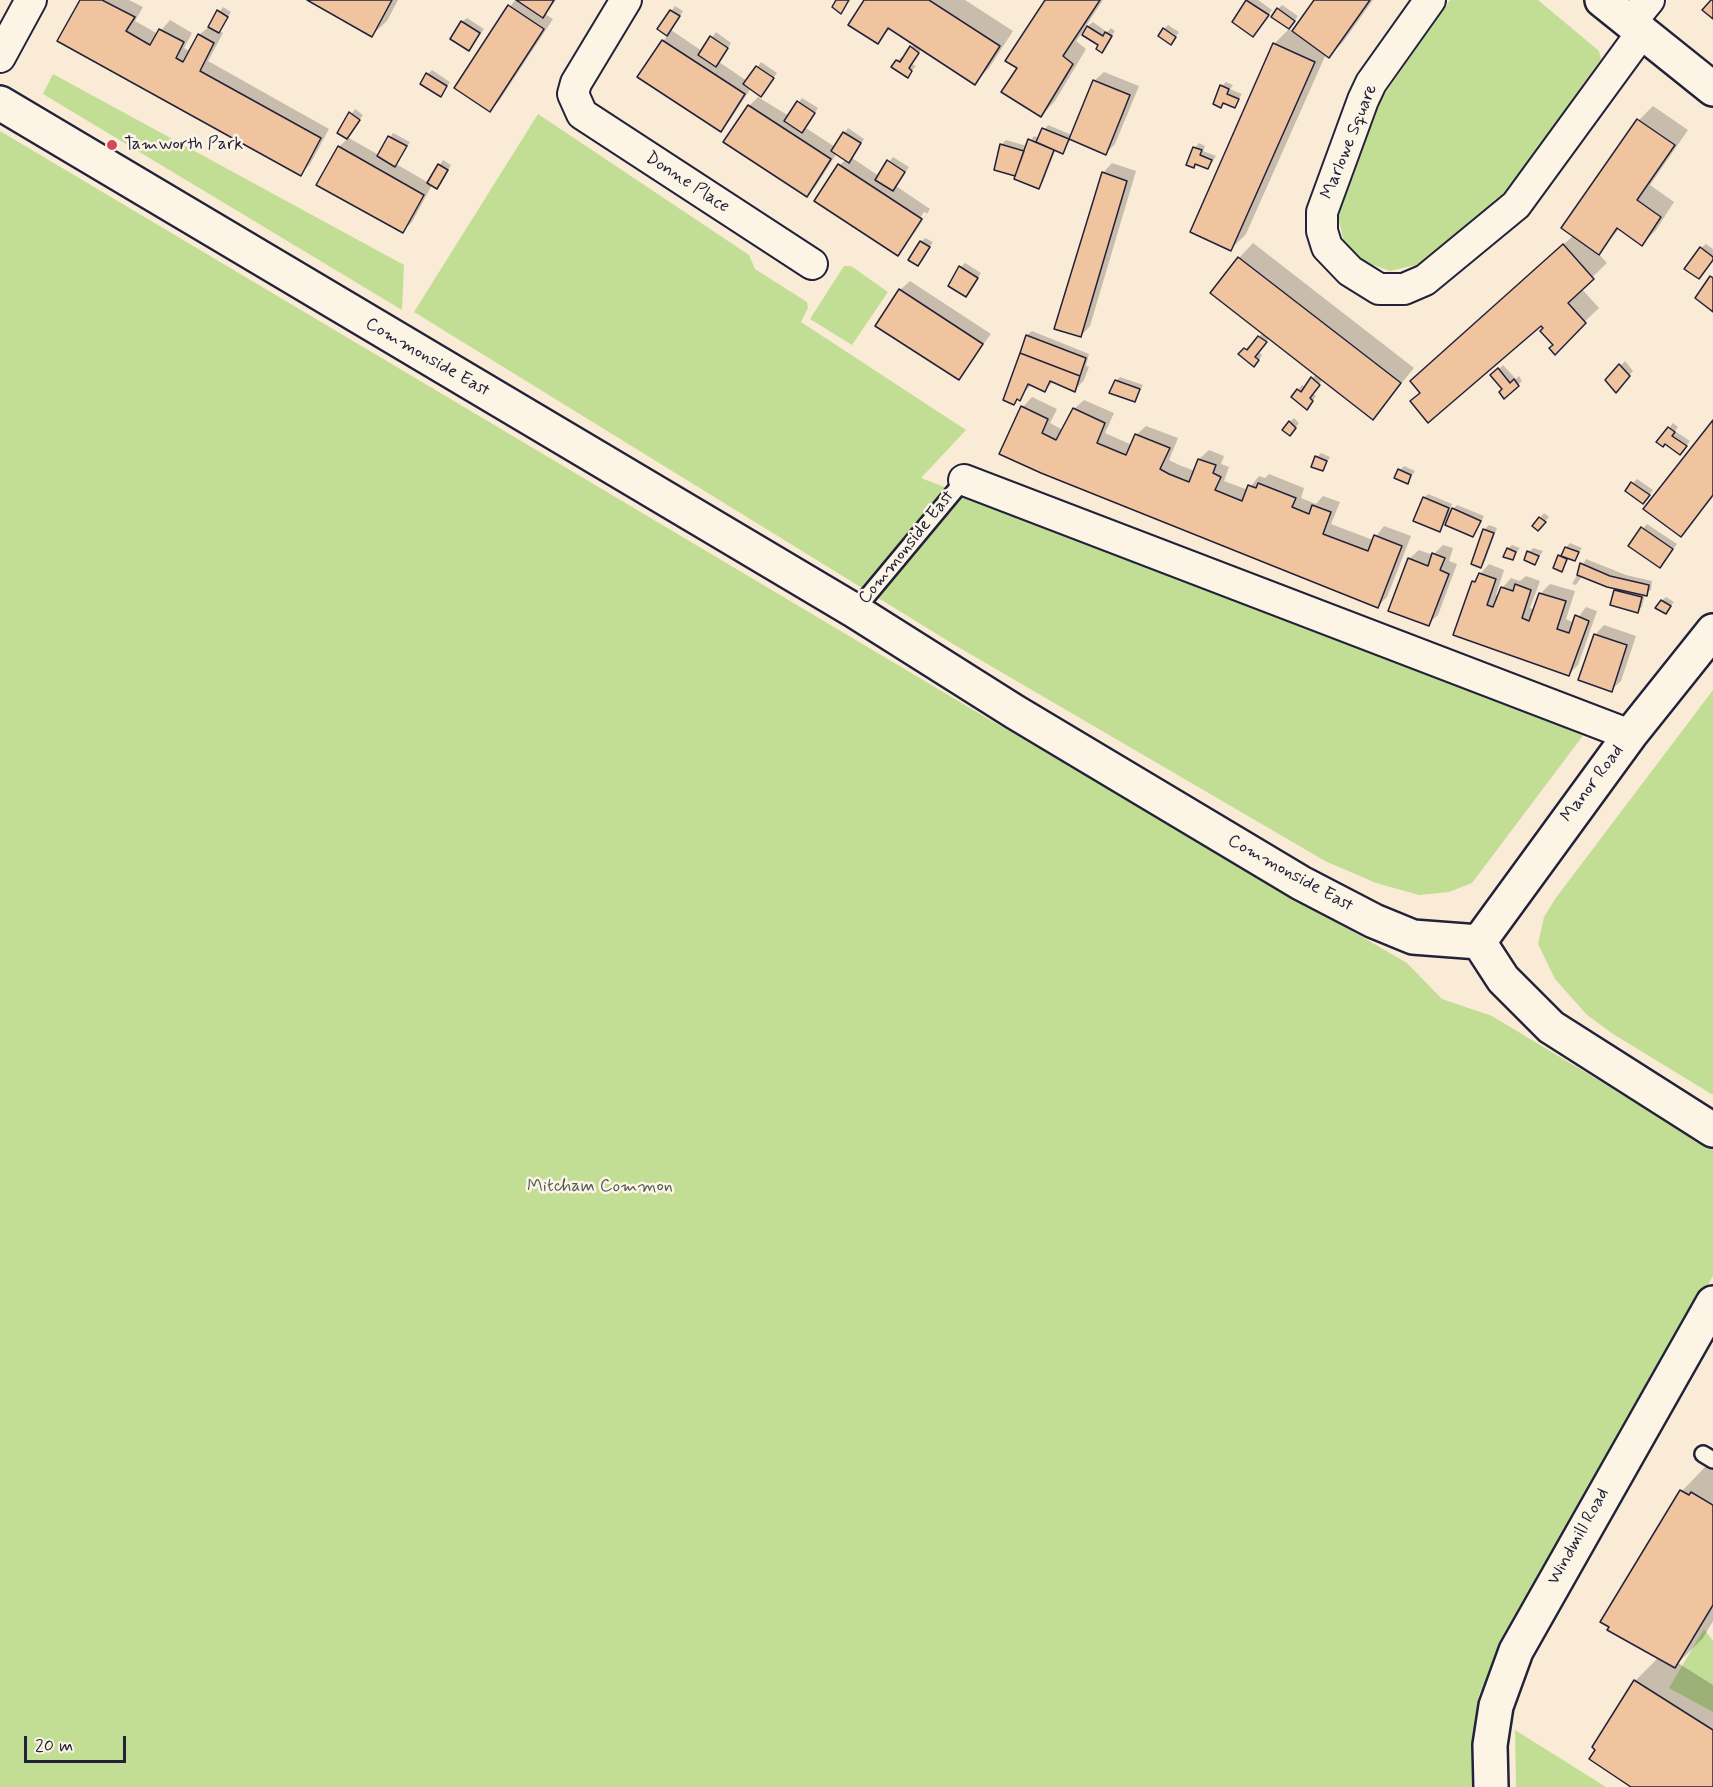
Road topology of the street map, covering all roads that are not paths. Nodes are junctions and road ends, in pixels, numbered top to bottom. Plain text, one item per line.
1 (32, 0) edge
2 (626, 0) edge
3 (1430, 0) edge
4 (1602, 0) edge
5 (1641, 18) edge
6 (0, 57) edge
7 (1713, 89) edge
8 (0, 104) edge
9 (812, 264) dead end
10 (964, 480) joint
11 (855, 612) junction
12 (1713, 631) edge
13 (1630, 735) junction
14 (1479, 942) junction
15 (1713, 1130) edge
16 (1713, 1303) edge
17 (1491, 1787) edge

1 - 6 street
2 - 9 street, Donne Place
3 - 5 street, Marlowe Square
4 - 5 street
5 - 7 street
8 - 11 street, Commonside East
10 - 11 lane, Commonside East
10 - 13 street, Commonside East
11 - 14 street, Commonside East
12 - 13 street, Manor Road
13 - 14 street, Manor Road
14 - 15 street
16 - 17 street, Windmill Road

